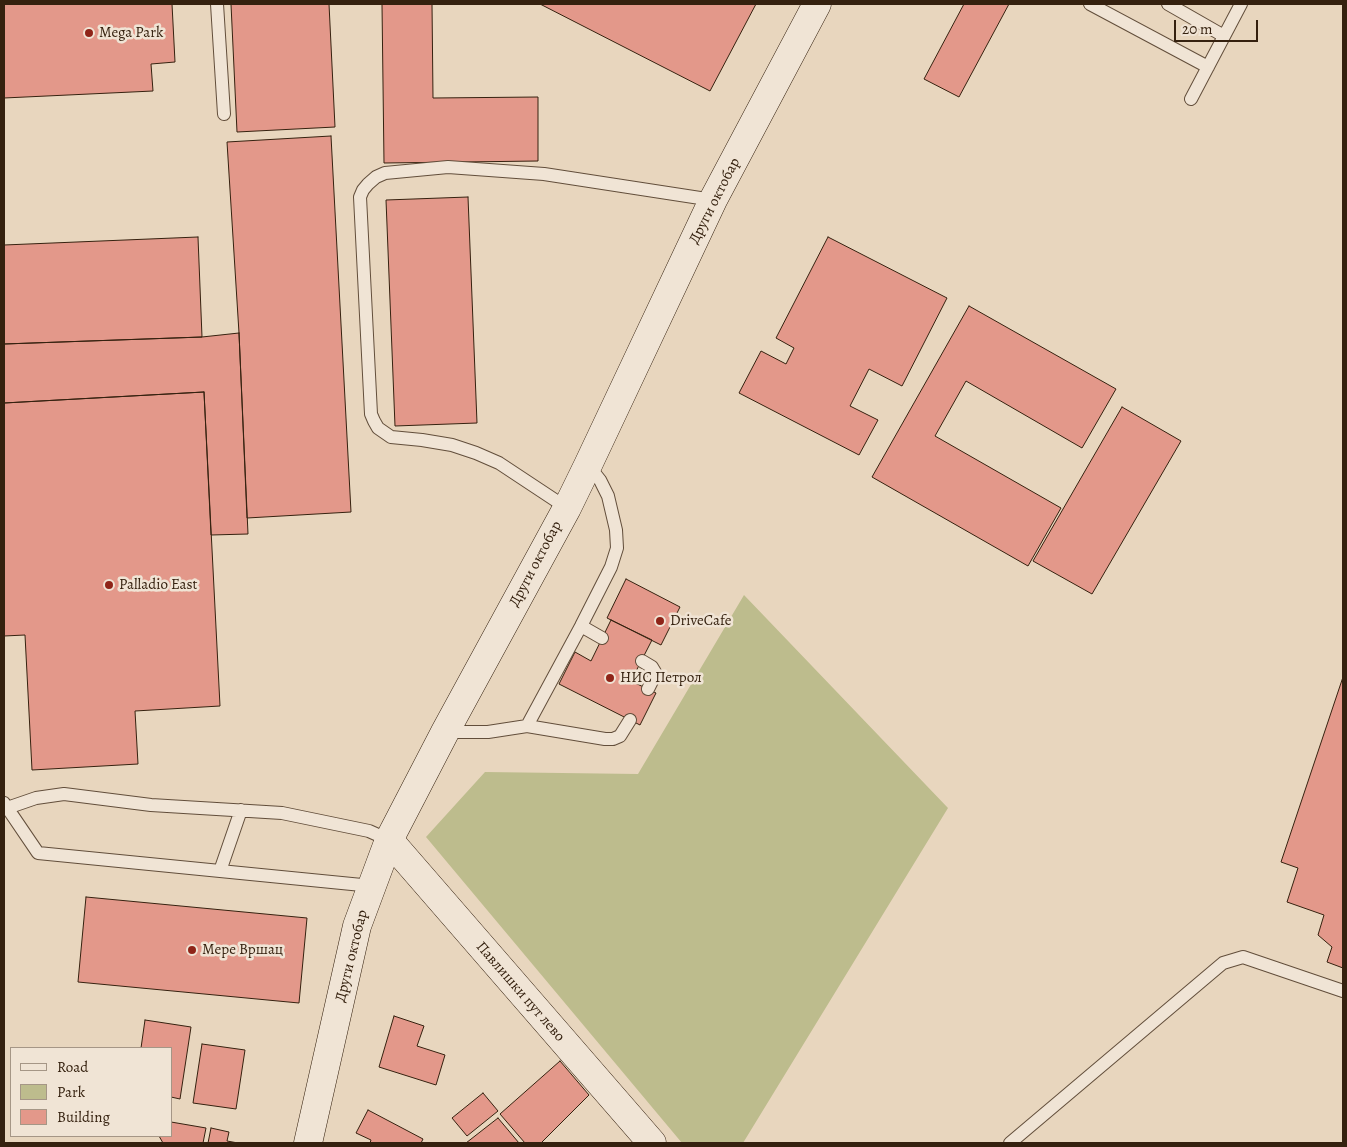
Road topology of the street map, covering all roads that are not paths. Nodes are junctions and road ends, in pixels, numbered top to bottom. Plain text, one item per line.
1 (217, 4) edge
2 (817, 4) edge
3 (1090, 4) edge
4 (1168, 4) edge
5 (1241, 4) edge
6 (1224, 36) junction
7 (1208, 67) junction
8 (1191, 99) dead end
9 (224, 114) dead end
10 (713, 200) junction
11 (588, 466) junction
12 (567, 508) junction
13 (581, 626) junction
14 (602, 638) dead end
15 (642, 661) dead end
16 (648, 689) dead end
17 (630, 720) dead end
18 (527, 726) junction
19 (445, 732) junction
20 (5, 806) edge
21 (240, 810) junction
22 (389, 840) junction
23 (220, 871) junction
24 (372, 886) junction
25 (1343, 991) edge
26 (308, 1143) edge
27 (652, 1143) edge
28 (1010, 1143) edge

1 - 9 lane
2 - 10 main road, Други октобар
3 - 7 lane
4 - 6 lane
5 - 6 lane
6 - 7 lane
7 - 8 lane
10 - 11 main road, Други октобар
10 - 12 lane
11 - 12 main road, Други октобар
11 - 13 lane
12 - 19 main road, Други октобар
13 - 14 lane
13 - 18 lane
15 - 16 lane
17 - 18 lane
18 - 19 lane
19 - 22 main road, Други октобар
20 - 21 lane
20 - 23 lane
21 - 22 lane
21 - 23 lane
22 - 24 main road, Други октобар
22 - 27 main road, Павлишки пут лево
23 - 24 lane
24 - 26 main road, Други октобар
25 - 28 lane

